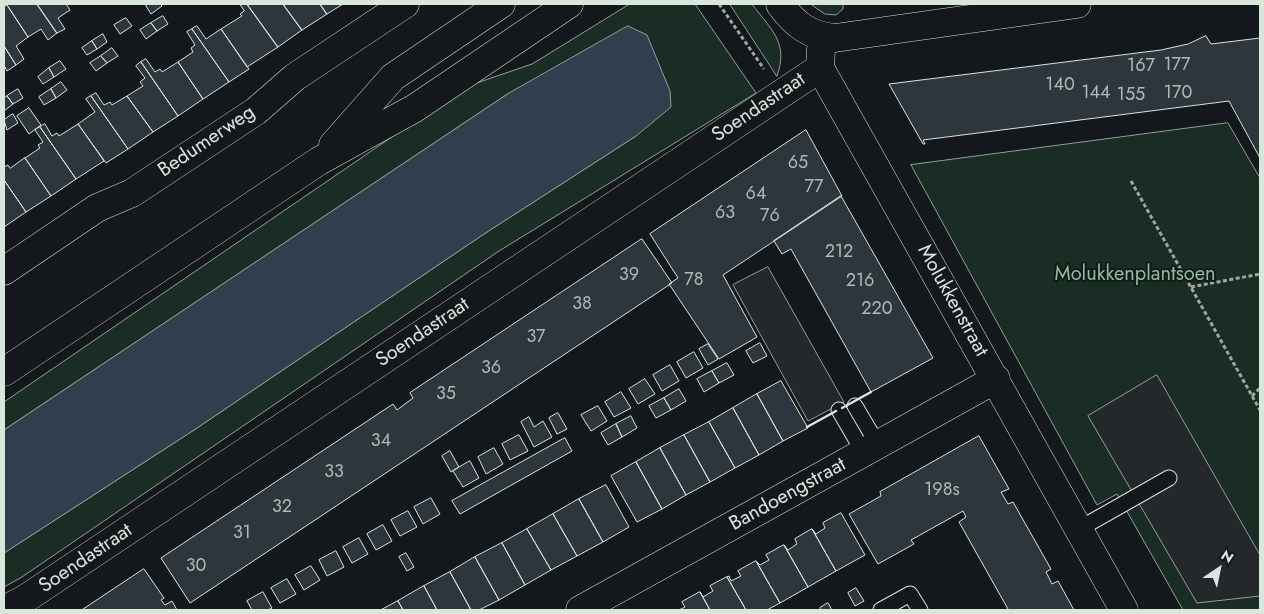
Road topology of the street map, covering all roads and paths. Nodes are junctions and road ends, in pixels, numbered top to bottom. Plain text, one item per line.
1 (404, 4) edge
2 (501, 4) edge
3 (569, 4) edge
4 (719, 4) edge
5 (780, 4) edge
6 (1077, 4) edge
7 (822, 37) junction
8 (820, 68) junction
9 (781, 94) junction
10 (319, 162) junction
11 (1131, 181) dead end
12 (4, 270) edge
13 (1260, 274) edge
14 (1191, 287) junction
15 (4, 372) edge
16 (996, 379) junction
17 (1260, 388) edge
18 (1252, 396) junction
19 (856, 406) dead end
20 (839, 410) dead end
21 (1260, 410) edge
22 (871, 449) junction
23 (1169, 478) dead end
24 (1079, 528) junction
25 (20, 607) edge
26 (580, 610) edge
27 (881, 610) edge
28 (920, 610) edge
29 (1124, 610) edge

1 - 12 street, Bedumerweg
2 - 10 street
3 - 10 street
4 - 9 path
5 - 7 street
6 - 7 street
7 - 8 street
8 - 9 street, Soendastraat
8 - 16 street, Molukkenstraat
9 - 25 street, Soendastraat
10 - 15 street
11 - 14 path
13 - 14 path
14 - 18 path
16 - 22 street, Bandoengstraat
16 - 24 street, Molukkenstraat
17 - 18 path
18 - 21 path
19 - 22 lane
20 - 22 lane
22 - 26 street, Bandoengstraat
23 - 24 lane
24 - 29 street, Molukkenstraat
27 - 28 lane

